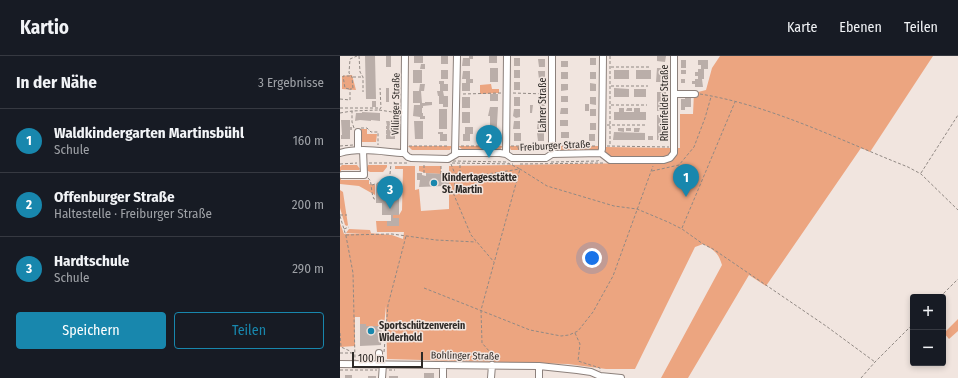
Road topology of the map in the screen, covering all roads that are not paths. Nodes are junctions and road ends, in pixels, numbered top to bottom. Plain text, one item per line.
1 (405, 56) edge
2 (457, 56) edge
3 (507, 56) edge
4 (552, 56) edge
5 (602, 56) edge
6 (674, 56) edge
7 (674, 94) junction
8 (695, 94) road end
9 (358, 130) road end
10 (359, 148) junction
11 (674, 150) joint
12 (340, 153) edge
13 (404, 153) junction
14 (601, 153) junction
15 (455, 154) junction
16 (552, 154) junction
17 (507, 155) junction
18 (342, 175) dead end
19 (381, 354) road end
20 (340, 364) edge
21 (381, 364) junction
22 (444, 365) junction
23 (494, 365) junction
24 (539, 366) junction
25 (600, 377) edge
26 (382, 378) edge
27 (443, 378) edge
28 (491, 378) edge
29 (539, 378) edge
30 (621, 378) edge

1 - 13 street, Villinger Straße
2 - 15 street
3 - 17 street
4 - 16 street, Lahrer Straße
5 - 14 street
6 - 7 street, Rheinfelder Straße
7 - 8 street
7 - 11 street, Rheinfelder Straße
9 - 10 street
10 - 12 street, Freiburger Straße
10 - 13 street, Freiburger Straße
10 - 18 street
11 - 14 street, Freiburger Straße
13 - 15 street, Freiburger Straße
14 - 16 street, Freiburger Straße
15 - 17 street, Freiburger Straße
16 - 17 street, Freiburger Straße
19 - 21 street
20 - 21 street, Bohlinger Straße
21 - 22 street, Bohlinger Straße
21 - 26 street
22 - 23 street, Bohlinger Straße
22 - 27 street
23 - 24 street, Bohlinger Straße
23 - 28 street
24 - 25 street, Bohlinger Straße
24 - 29 street
25 - 30 street, Bohlinger Straße

